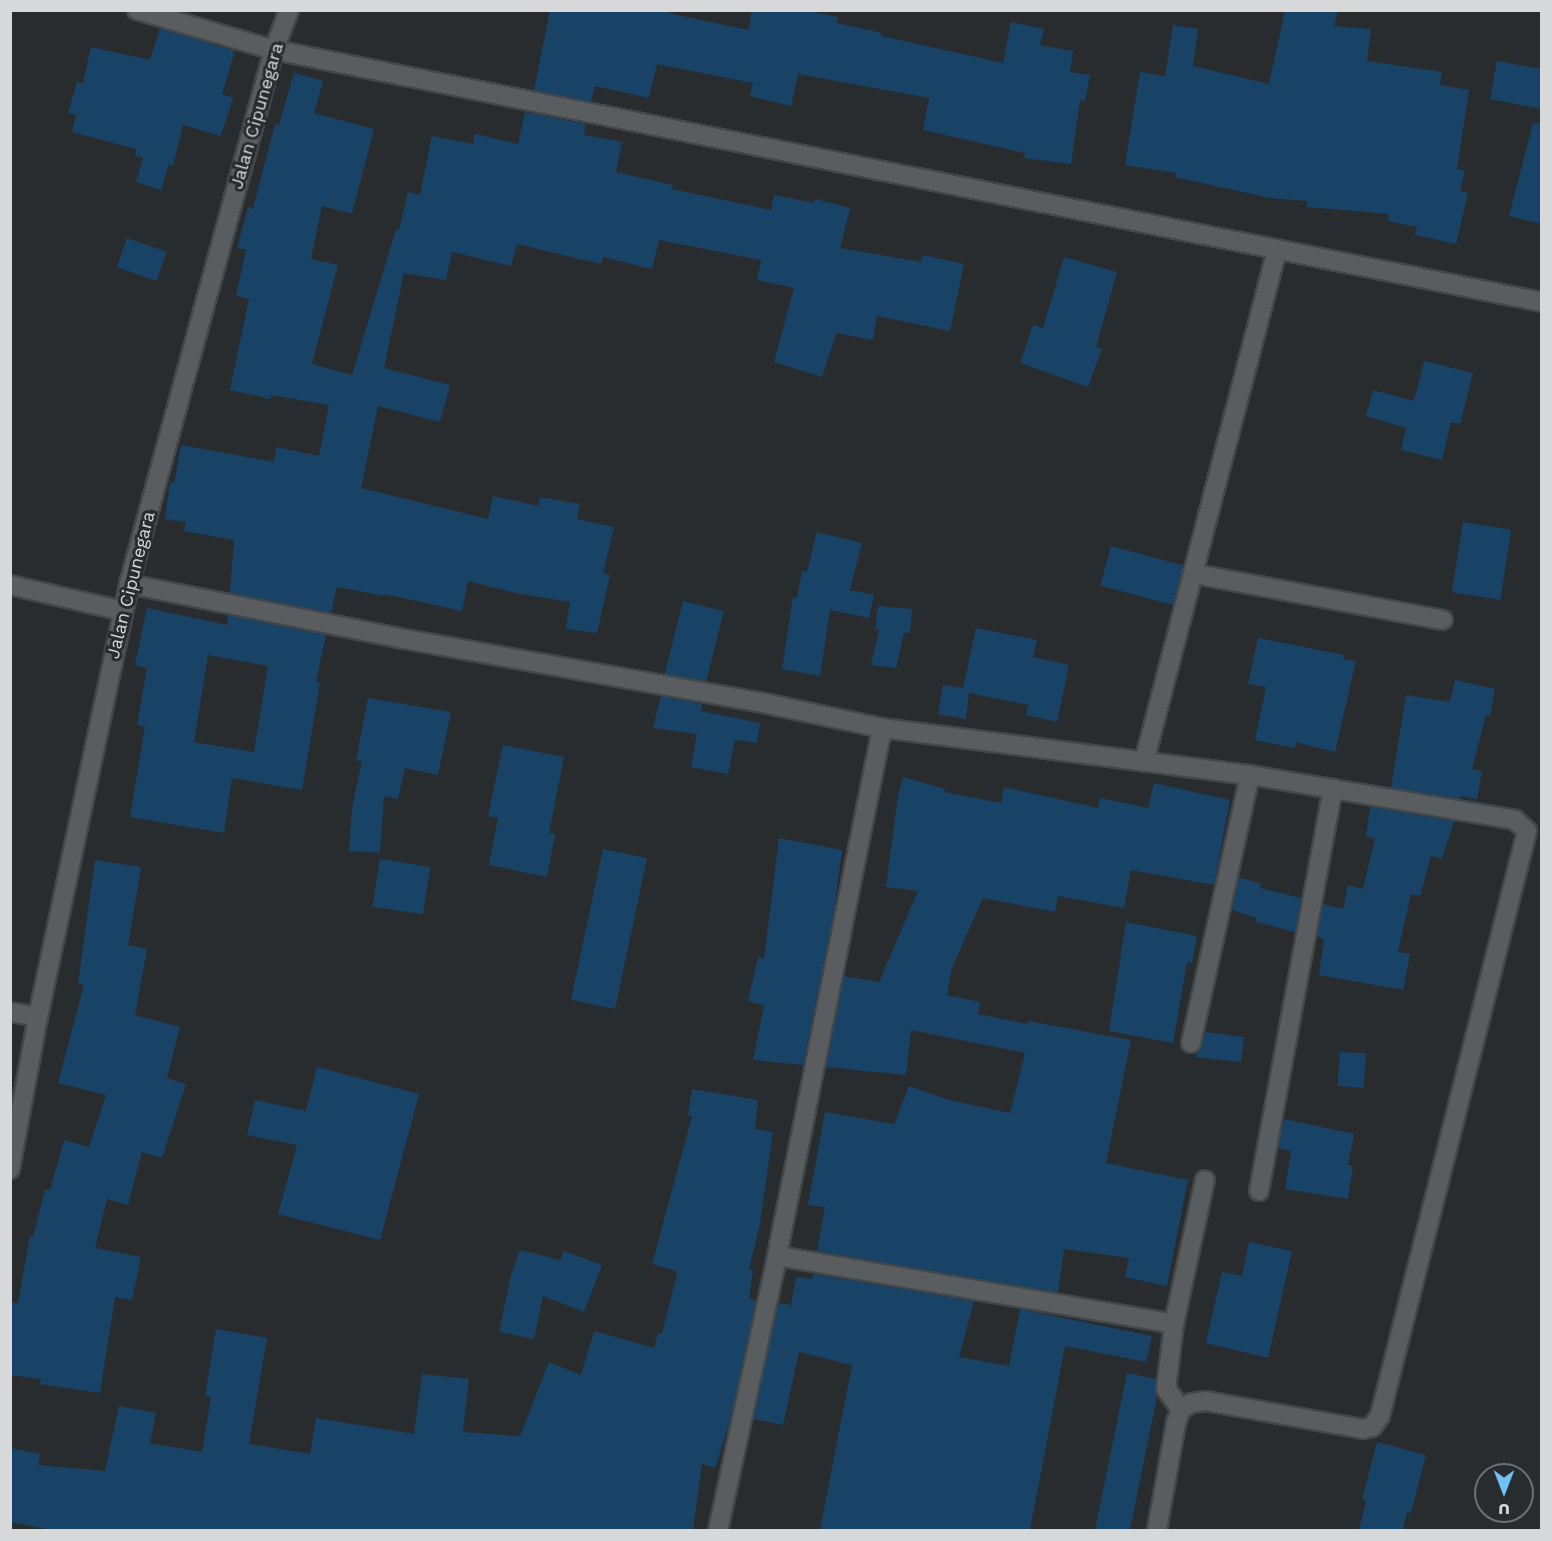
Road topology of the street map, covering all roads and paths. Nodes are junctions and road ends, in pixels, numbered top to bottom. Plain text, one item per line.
1 (136, 10) edge
2 (289, 10) edge
3 (274, 50) junction
4 (1277, 250) junction
5 (1542, 302) edge
6 (1195, 574) junction
7 (129, 584) junction
8 (10, 585) edge
9 (123, 611) junction
10 (1443, 620) dead end
11 (882, 728) junction
12 (1144, 762) junction
13 (1250, 775) junction
14 (1333, 789) junction
15 (10, 1012) edge
16 (38, 1017) junction
17 (1191, 1043) dead end
18 (10, 1168) edge
19 (1205, 1180) dead end
20 (1259, 1191) dead end
21 (777, 1256) junction
22 (1174, 1324) junction
23 (1181, 1409) junction
24 (718, 1530) edge
25 (1157, 1530) edge

1 - 3 street
2 - 3 street, Jalan Cipunegara
3 - 4 street
3 - 7 street, Jalan Cipunegara
4 - 5 street
4 - 6 street
6 - 10 street
6 - 12 street
7 - 9 street, Jalan Cipunegara
7 - 11 street
8 - 9 street
9 - 16 street, Jalan Cipunegara
11 - 12 street
11 - 21 street
12 - 13 street
13 - 14 street
13 - 17 street
14 - 20 street
14 - 23 street
15 - 16 street
16 - 18 street, Jalan Cipunegara
19 - 22 street
21 - 22 street
21 - 24 street
22 - 23 street
23 - 25 street

